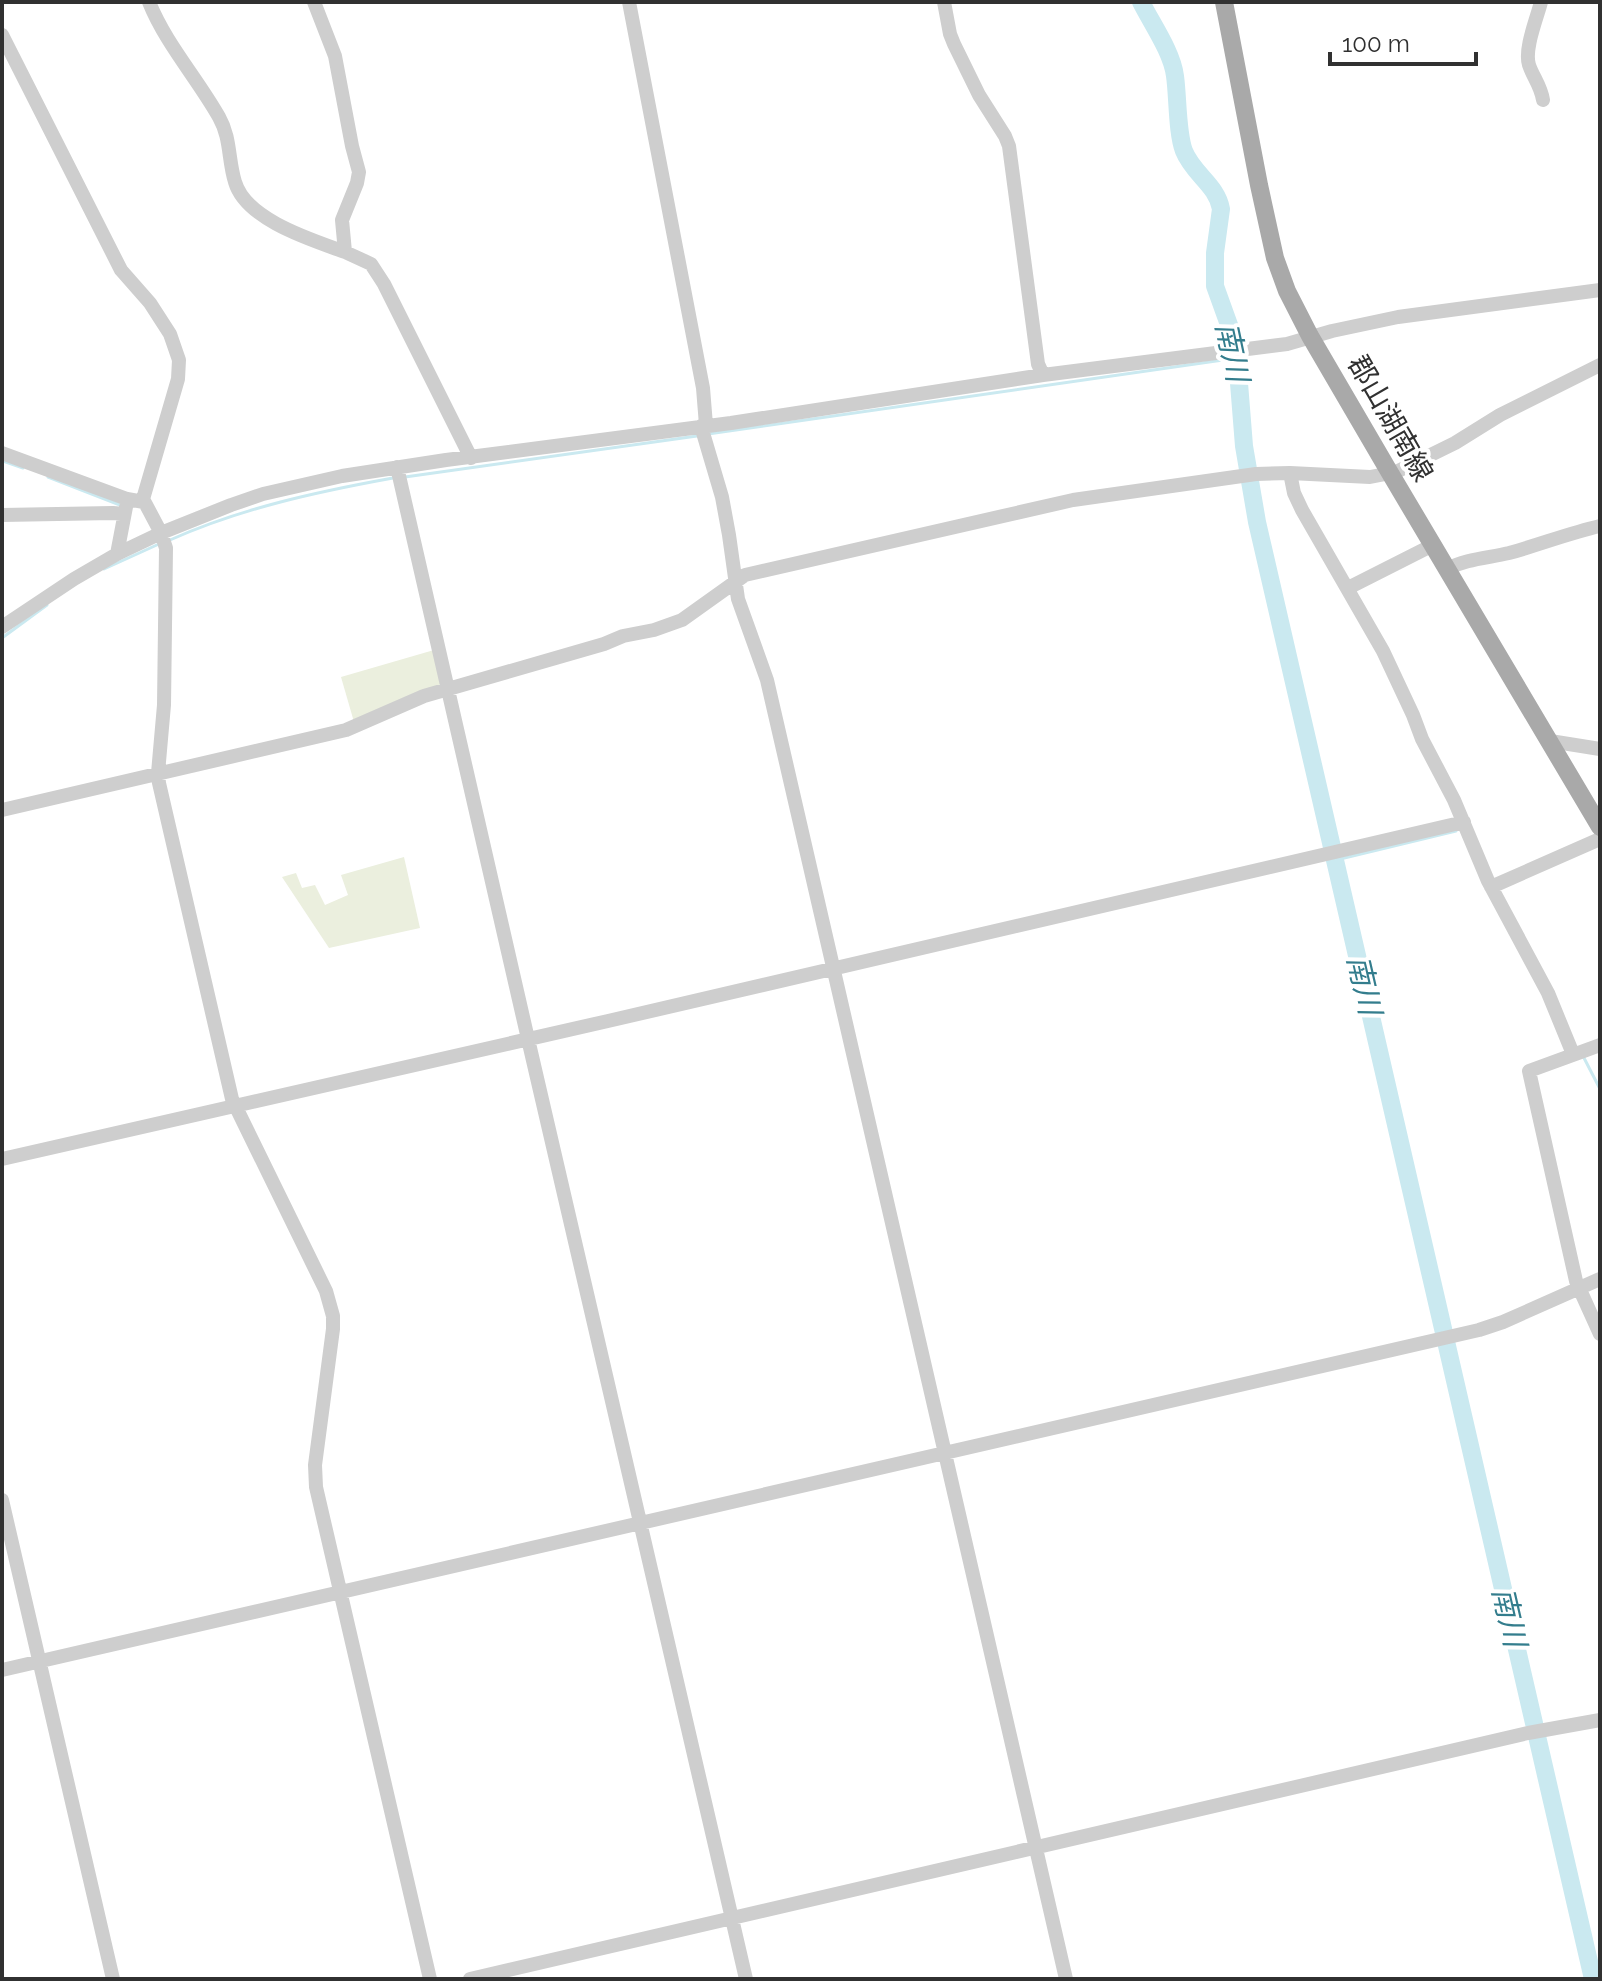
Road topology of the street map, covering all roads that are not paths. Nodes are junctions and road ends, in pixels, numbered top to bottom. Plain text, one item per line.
1 (149, 2) edge
2 (314, 2) edge
3 (629, 2) edge
4 (944, 2) edge
5 (1224, 2) edge
6 (1541, 2) edge
7 (2, 35) edge
8 (1543, 100) dead end
9 (345, 252) junction
10 (1600, 290) edge
11 (1310, 336) junction
12 (1600, 365) edge
13 (1043, 375) junction
14 (704, 426) junction
15 (2, 453) edge
16 (471, 458) junction
17 (1290, 473) junction
18 (1390, 473) junction
19 (398, 474) junction
20 (127, 499) junction
21 (144, 502) junction
22 (124, 514) junction
23 (2, 515) edge
24 (1600, 526) edge
25 (163, 540) junction
26 (1433, 545) junction
27 (117, 554) junction
28 (1447, 569) junction
29 (736, 581) junction
30 (1348, 588) junction
31 (2, 627) edge
32 (447, 690) junction
33 (1550, 741) junction
34 (1600, 749) edge
35 (158, 773) junction
36 (2, 810) edge
37 (1464, 822) junction
38 (1600, 827) edge
39 (1600, 839) edge
40 (1491, 887) junction
41 (834, 969) junction
42 (528, 1039) junction
43 (1600, 1045) edge
44 (1573, 1054) junction
45 (235, 1106) junction
46 (2, 1159) edge
47 (1600, 1279) edge
48 (1579, 1288) junction
49 (1600, 1334) edge
50 (945, 1452) junction
51 (2, 1500) edge
52 (640, 1522) junction
53 (339, 1592) junction
54 (39, 1661) junction
55 (2, 1670) edge
56 (1600, 1720) edge
57 (1036, 1848) junction
58 (732, 1917) junction
59 (113, 1979) edge
60 (430, 1979) edge
61 (470, 1979) edge
62 (746, 1979) edge
63 (1066, 1979) edge

1 - 9 street
2 - 9 street
3 - 14 street
4 - 13 street
5 - 11 main road, 郡山湖南線
6 - 8 street
7 - 21 street
9 - 16 street
10 - 11 street
11 - 13 street
11 - 18 main road, 郡山湖南線
12 - 18 street
13 - 14 street
14 - 16 street
14 - 29 street
15 - 20 street
16 - 19 street
17 - 18 street
17 - 29 street
17 - 30 street
18 - 26 main road, 郡山湖南線
19 - 25 street
19 - 32 street
20 - 21 street
20 - 22 street
21 - 25 street
22 - 23 street
22 - 27 street
24 - 28 street
25 - 27 street
25 - 35 street
26 - 28 main road, 郡山湖南線
26 - 30 street
27 - 31 street
28 - 33 main road, 郡山湖南線
29 - 32 street
29 - 41 street
30 - 37 street
32 - 35 street
32 - 42 street
33 - 34 street
33 - 38 main road, 郡山湖南線
35 - 36 street
35 - 45 street
37 - 40 street
37 - 41 street
39 - 40 street
40 - 44 street
41 - 42 street
41 - 50 street
42 - 45 street
42 - 52 street
43 - 44 street
44 - 48 street
45 - 46 street
45 - 53 street
47 - 48 street
48 - 49 street
48 - 50 street
50 - 52 street
50 - 57 street
51 - 54 street
52 - 53 street
52 - 58 street
53 - 54 street
53 - 60 street
54 - 55 street
54 - 59 street
56 - 57 street
57 - 58 street
57 - 63 street
58 - 61 street
58 - 62 street

